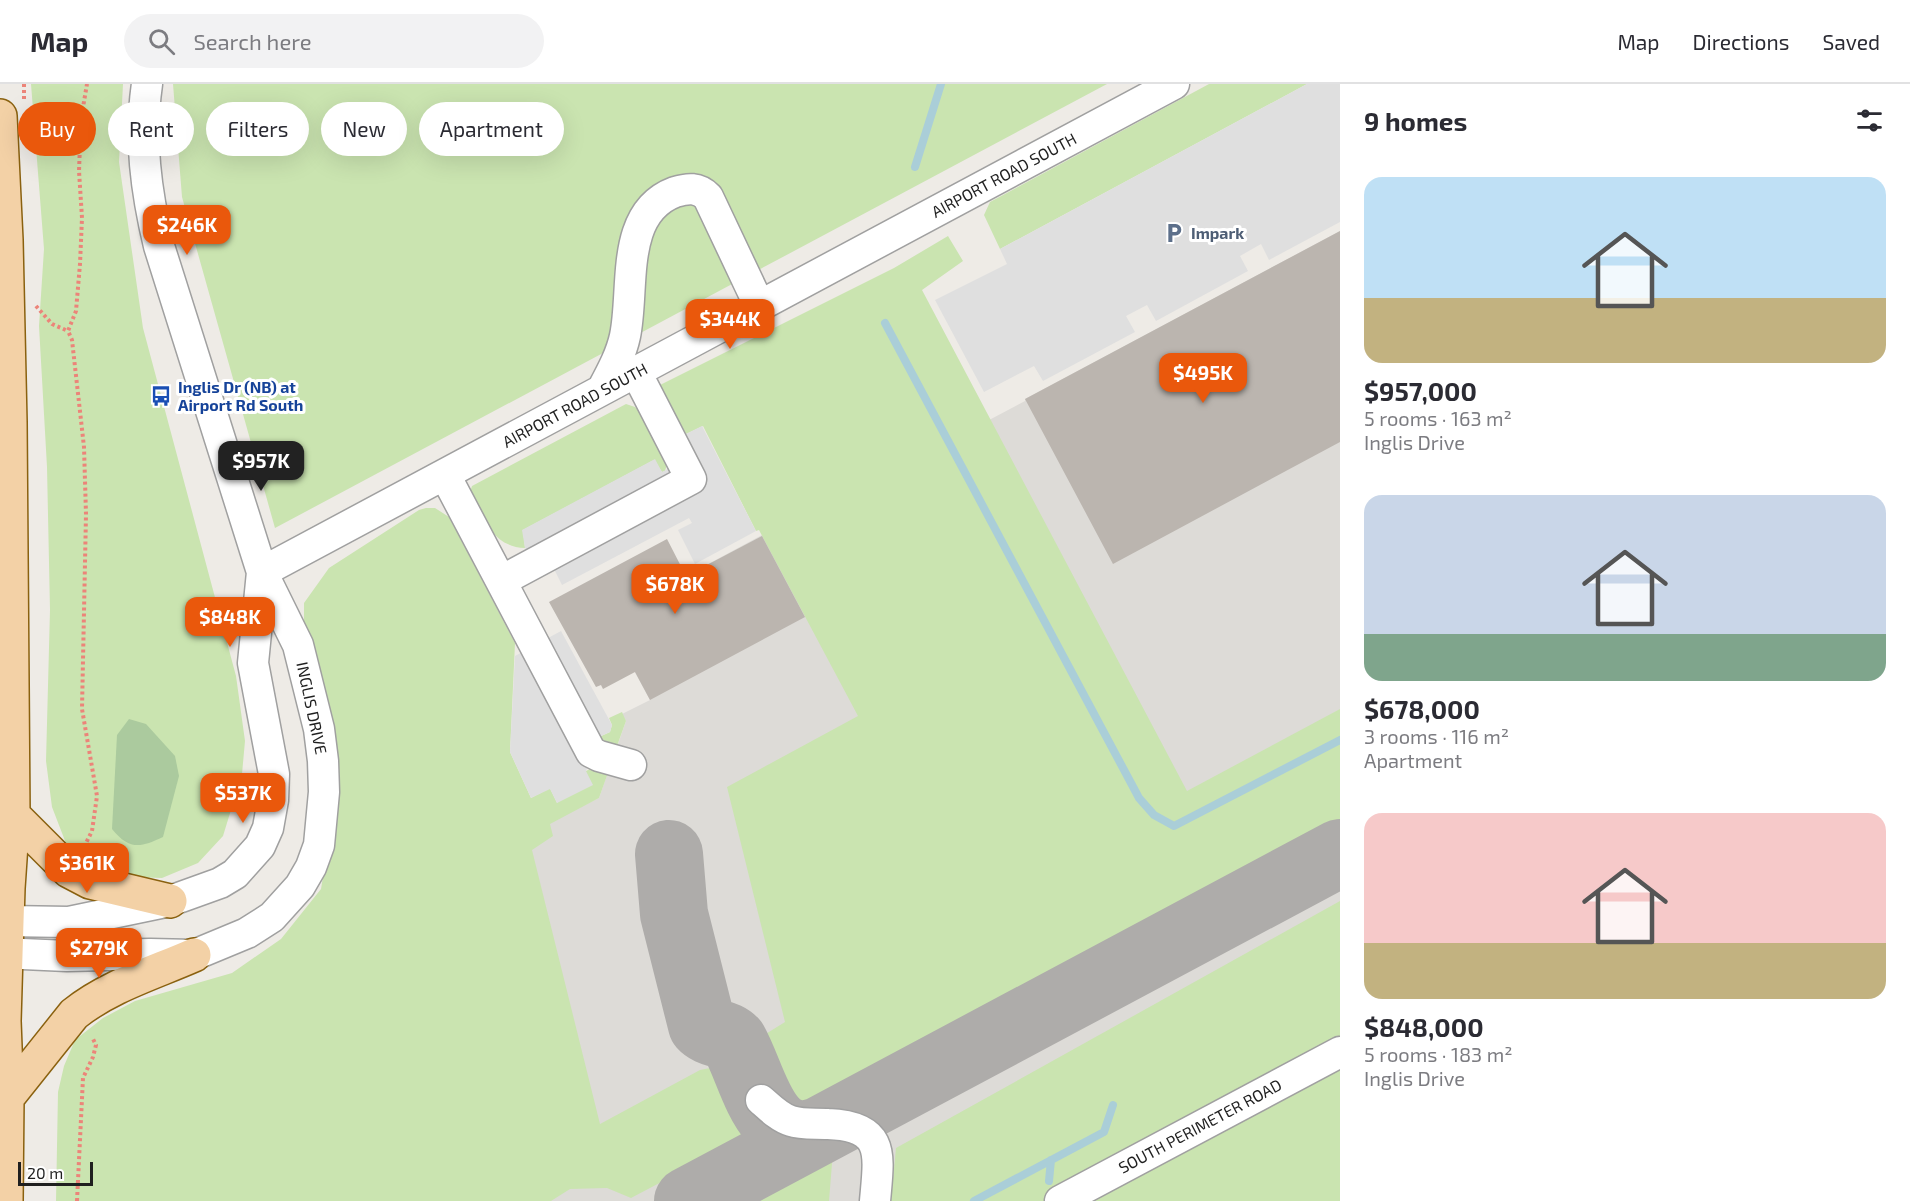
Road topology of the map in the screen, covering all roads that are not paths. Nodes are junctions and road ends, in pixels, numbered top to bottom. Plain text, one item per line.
1 (147, 84) edge
2 (1174, 84) edge
3 (0, 116) edge
4 (760, 307) junction
5 (636, 372) junction
6 (602, 390) junction
7 (445, 475) junction
8 (262, 572) junction
9 (501, 581) junction
10 (631, 765) dead end
11 (14, 815) junction
12 (170, 901) junction
13 (3, 938) edge
14 (194, 955) junction
15 (1340, 1052) edge
16 (7, 1098) junction
17 (761, 1100) dead end
18 (6, 1201) edge
19 (875, 1201) edge
20 (1060, 1201) edge

1 - 8 street, INGLIS DRIVE
2 - 4 street, AIRPORT ROAD SOUTH
3 - 11 main road
4 - 5 street, AIRPORT ROAD SOUTH
4 - 6 street
5 - 6 street, AIRPORT ROAD SOUTH
5 - 9 street
6 - 7 street, AIRPORT ROAD SOUTH
7 - 8 street, AIRPORT ROAD SOUTH
7 - 9 street
8 - 12 street, INGLIS DRIVE
8 - 14 street, INGLIS DRIVE
9 - 10 street
11 - 12 main road
11 - 13 main road
12 - 13 street, INGLIS DRIVE
13 - 14 street, INGLIS DRIVE
13 - 16 main road
14 - 16 main road
15 - 20 street, SOUTH PERIMETER ROAD
16 - 18 main road
17 - 19 street

